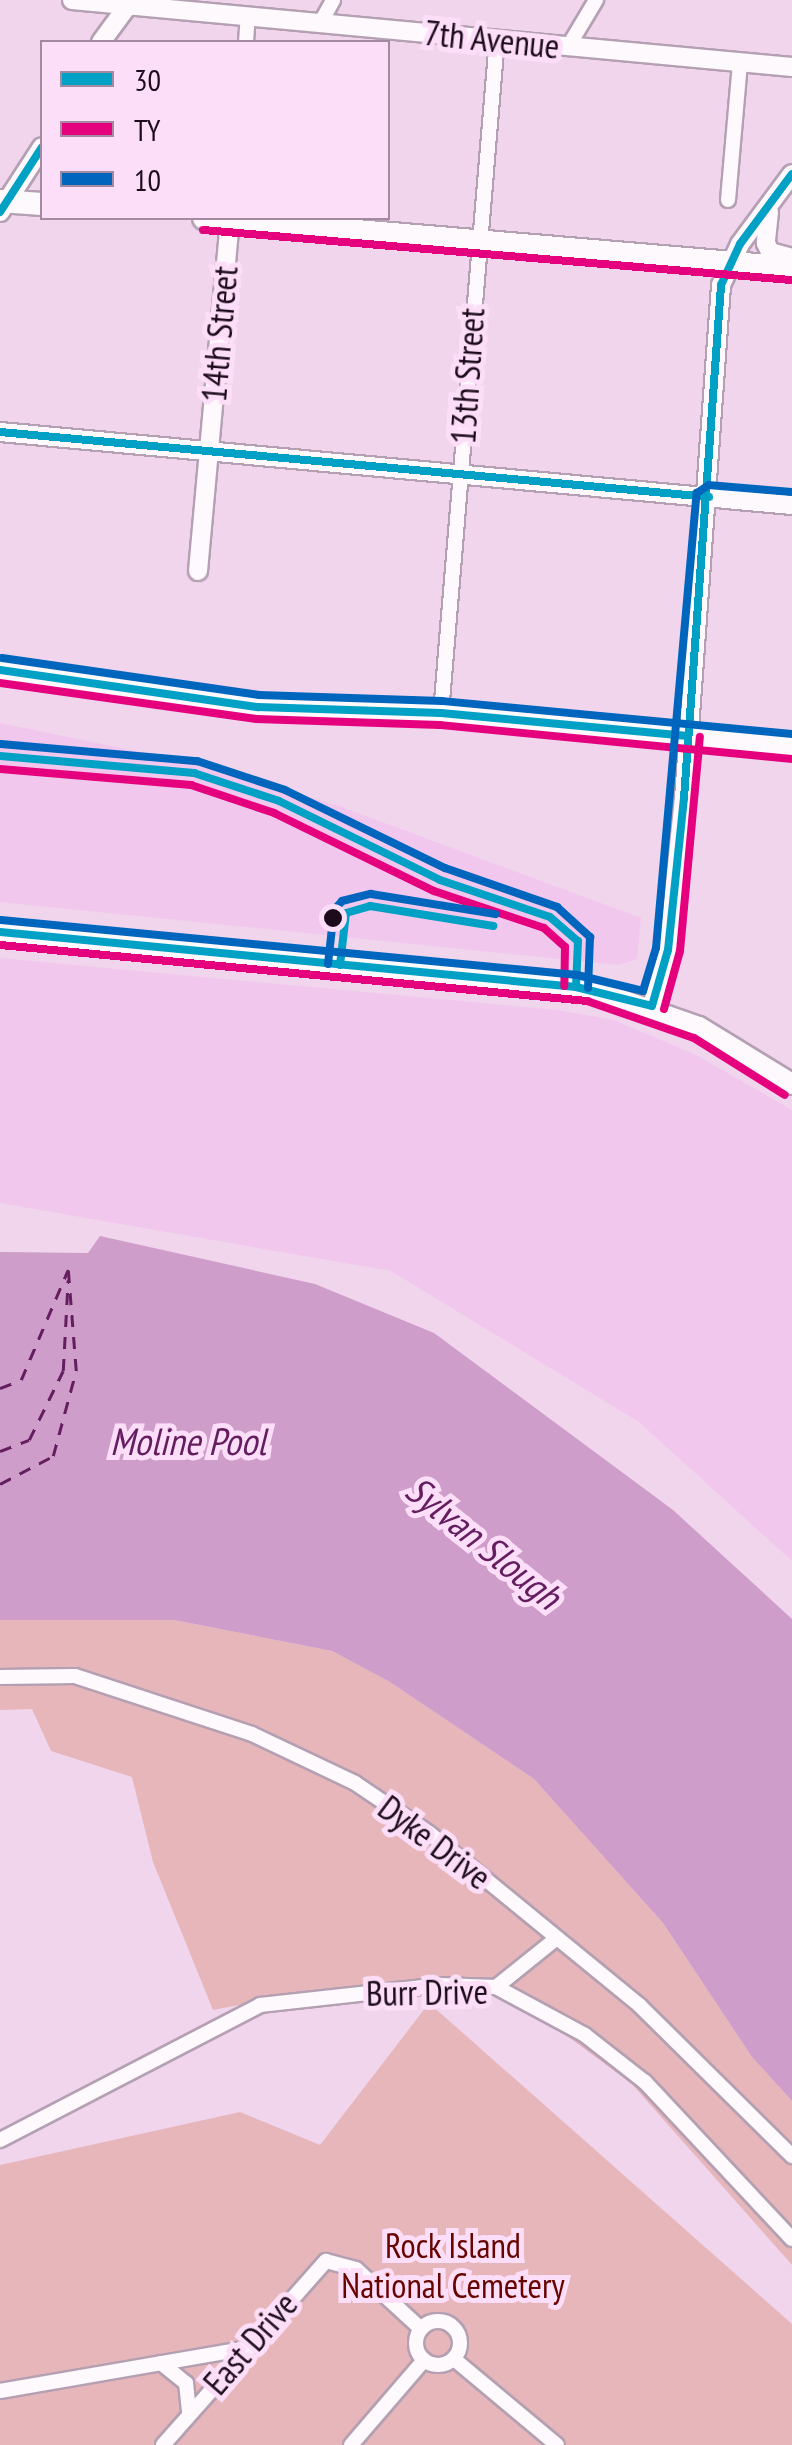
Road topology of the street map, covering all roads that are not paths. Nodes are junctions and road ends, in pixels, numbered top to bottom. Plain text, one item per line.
1 (72, 0) edge
2 (333, 0) edge
3 (596, 0) edge
4 (130, 1) edge
5 (248, 16) junction
6 (321, 22) junction
7 (497, 39) junction
8 (102, 40) edge
9 (246, 40) edge
10 (568, 46) junction
11 (740, 62) junction
12 (792, 67) edge
13 (40, 150) edge
14 (792, 174) edge
15 (728, 200) dead end
16 (773, 200) junction
17 (40, 204) edge
18 (2, 205) edge
19 (230, 220) edge
20 (251, 220) edge
21 (478, 242) junction
22 (792, 258) edge
23 (728, 264) junction
24 (792, 268) edge
25 (0, 432) edge
26 (209, 450) junction
27 (460, 474) junction
28 (709, 498) junction
29 (792, 505) edge
30 (198, 571) dead end
31 (0, 670) edge
32 (441, 713) junction
33 (688, 736) junction
34 (792, 747) edge
35 (0, 932) edge
36 (652, 1006) junction
37 (792, 1084) edge
38 (0, 1677) edge
39 (556, 1938) junction
40 (496, 1988) junction
41 (0, 2140) edge
42 (792, 2156) edge
43 (792, 2239) edge
44 (421, 2329) junction
45 (243, 2350) junction
46 (454, 2359) junction
47 (424, 2360) junction
48 (160, 2362) junction
49 (0, 2390) edge
50 (188, 2416) junction
51 (549, 2442) edge
52 (164, 2445) edge
53 (350, 2445) edge

1 - 4 street, 7th Avenue
2 - 6 street
3 - 10 street
4 - 5 street, 7th Avenue
4 - 8 street
5 - 6 street, 7th Avenue
5 - 9 street
6 - 7 street, 7th Avenue
7 - 10 street, 7th Avenue
7 - 21 street, 13th Street
10 - 11 street, 7th Avenue
11 - 12 street, 7th Avenue
11 - 15 street
13 - 18 street
14 - 16 street
16 - 22 street
16 - 23 street
17 - 18 main road
19 - 26 street, 14th Street
20 - 21 main road
21 - 23 main road
21 - 27 street, 13th Street
23 - 24 main road
23 - 28 street
25 - 26 street
26 - 27 street
26 - 30 street, 14th Street
27 - 28 street
27 - 32 street, 13th Street
28 - 29 street
28 - 33 street
31 - 32 main road
32 - 33 main road
33 - 34 main road
33 - 36 street
35 - 36 main road
36 - 37 main road
38 - 39 street, Dyke Drive
39 - 40 street
39 - 42 street, Dyke Drive
40 - 41 street, Burr Drive
40 - 43 street, Burr Drive
44 - 45 street, East Drive
44 - 46 street
44 - 47 street
45 - 48 street
45 - 50 street, East Drive
46 - 47 street
46 - 51 street
47 - 53 street
48 - 49 street
48 - 50 street
50 - 52 street, East Drive

